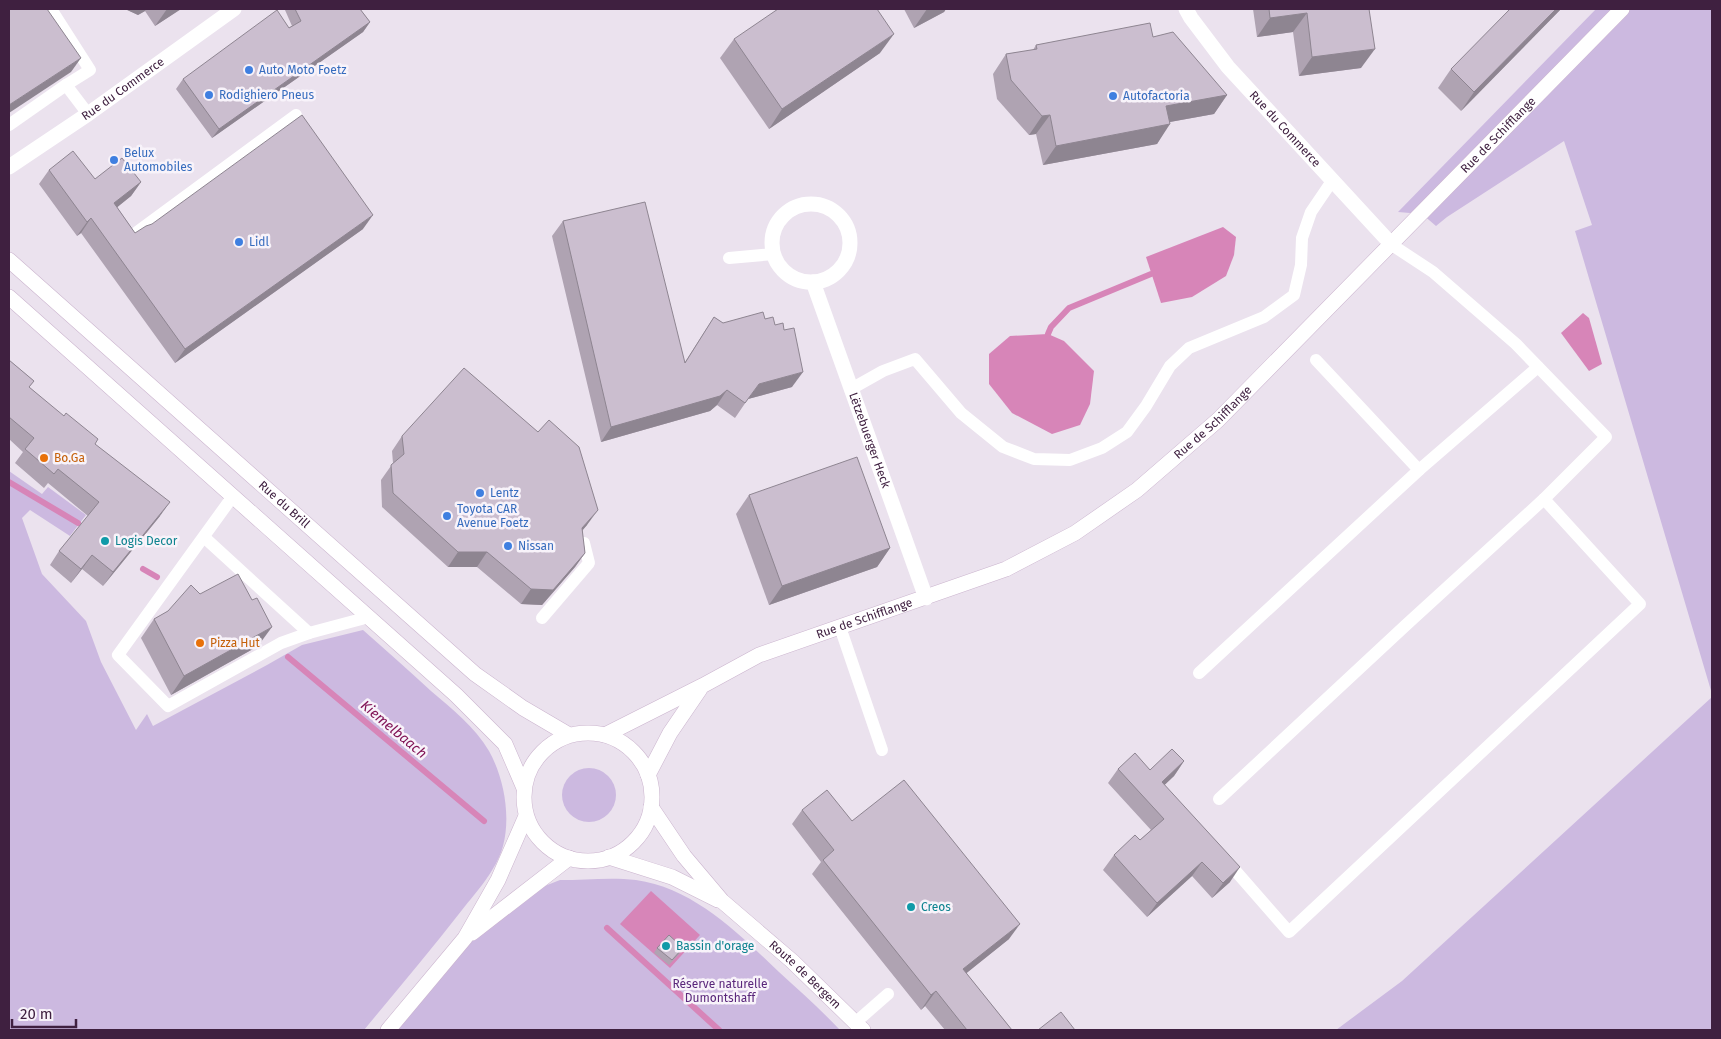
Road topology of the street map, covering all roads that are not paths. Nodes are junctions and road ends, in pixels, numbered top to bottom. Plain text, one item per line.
1 (51, 9) edge
2 (234, 9) edge
3 (1186, 9) edge
4 (1622, 9) edge
5 (66, 85) junction
6 (88, 114) junction
7 (296, 115) dead end
8 (9, 125) edge
9 (9, 168) edge
10 (1332, 181) junction
11 (137, 232) edge
12 (1392, 245) junction
13 (774, 254) junction
14 (728, 258) dead end
15 (9, 260) edge
16 (813, 282) junction
17 (9, 297) edge
18 (1316, 360) dead end
19 (1538, 367) junction
20 (851, 389) junction
21 (1419, 470) junction
22 (233, 496) junction
23 (1544, 499) junction
24 (204, 538) junction
25 (584, 543) edge
26 (926, 598) junction
27 (369, 617) junction
28 (542, 618) dead end
29 (840, 627) junction
30 (309, 633) junction
31 (1199, 673) dead end
32 (702, 686) junction
33 (569, 735) junction
34 (606, 735) junction
35 (882, 750) dead end
36 (648, 775) junction
37 (524, 788) junction
38 (1219, 799) dead end
39 (651, 807) junction
40 (526, 816) junction
41 (1220, 852) edge
42 (609, 857) junction
43 (569, 858) junction
44 (722, 901) junction
45 (465, 938) junction
46 (888, 994) dead end
47 (859, 1026) edge
48 (388, 1030) edge

1 - 5 lane
2 - 6 main road, Rue du Commerce
3 - 10 main road, Rue du Commerce
4 - 12 main road, Rue de Schifflange
5 - 6 lane
5 - 8 lane
6 - 9 main road, Rue du Commerce
7 - 11 lane
10 - 12 main road, Rue du Commerce
10 - 20 lane
12 - 19 lane
12 - 26 main road, Rue de Schifflange
13 - 14 lane
13 - 16 main road
13 - 16 main road
15 - 33 main road, Rue du Brill
16 - 20 main road, Lëtzebuerger Heck
17 - 22 main road
18 - 21 lane
19 - 21 lane
19 - 23 lane
20 - 26 main road, Lëtzebuerger Heck
21 - 31 lane
22 - 24 lane
22 - 27 main road
23 - 38 lane
23 - 41 lane
24 - 30 lane
24 - 30 lane
25 - 28 lane
26 - 29 main road, Rue de Schifflange
27 - 30 lane
27 - 37 main road
29 - 32 main road, Rue de Schifflange
29 - 35 lane
32 - 34 main road, Rue de Schifflange
32 - 36 main road, Rue de Schifflange
33 - 34 main road
33 - 37 main road
34 - 36 main road
36 - 39 main road
37 - 40 main road
39 - 42 main road
39 - 44 main road, Route de Bergem
40 - 43 main road
40 - 45 main road
42 - 43 main road
42 - 44 main road, Route de Bergem
43 - 45 main road
44 - 47 main road, Route de Bergem
45 - 48 main road
46 - 47 lane

